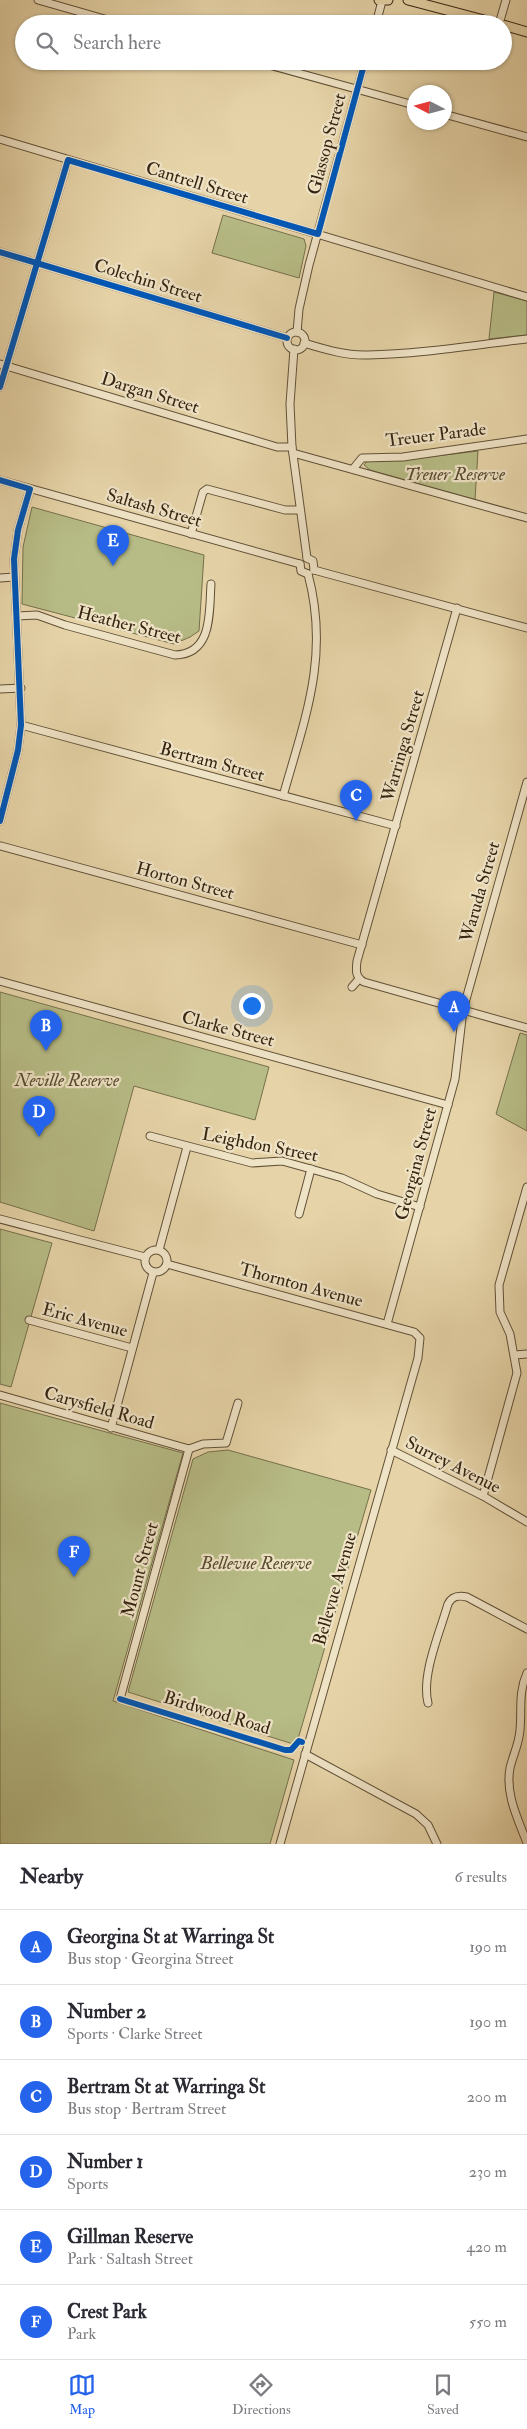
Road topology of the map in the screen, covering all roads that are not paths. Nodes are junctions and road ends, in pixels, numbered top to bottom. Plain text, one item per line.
1 (38, 0) edge
2 (383, 0) edge
3 (408, 0) edge
4 (506, 0) edge
5 (90, 15) edge
6 (379, 15) edge
7 (465, 15) edge
8 (502, 15) edge
9 (512, 28) edge
10 (527, 32) edge
11 (287, 70) edge
12 (363, 70) edge
13 (358, 90) junction
14 (407, 103) edge
15 (452, 116) edge
16 (527, 137) edge
17 (0, 139) edge
18 (68, 160) junction
19 (318, 234) junction
20 (0, 252) edge
21 (37, 263) junction
22 (527, 297) edge
23 (297, 332) junction
24 (287, 338) junction
25 (527, 339) edge
26 (304, 343) junction
27 (294, 349) junction
28 (3, 365) edge
29 (0, 387) edge
30 (527, 439) edge
31 (292, 450) junction
32 (352, 468) junction
33 (0, 480) edge
34 (30, 489) junction
35 (300, 510) junction
36 (527, 518) edge
37 (191, 534) junction
38 (307, 558) junction
39 (300, 564) junction
40 (311, 572) junction
41 (14, 577) junction
42 (0, 578) edge
43 (211, 584) dead end
44 (457, 608) junction
45 (16, 616) junction
46 (527, 628) edge
47 (21, 688) junction
48 (0, 689) edge
49 (21, 725) junction
50 (527, 782) edge
51 (283, 796) junction
52 (0, 821) edge
53 (396, 826) junction
54 (0, 844) edge
55 (362, 945) junction
56 (358, 979) junction
57 (0, 981) edge
58 (352, 987) dead end
59 (463, 1010) junction
60 (527, 1028) edge
61 (448, 1105) junction
62 (150, 1136) dead end
63 (187, 1147) junction
64 (311, 1169) junction
65 (527, 1187) edge
66 (420, 1207) junction
67 (299, 1214) dead end
68 (0, 1219) edge
69 (159, 1250) junction
70 (145, 1257) junction
71 (167, 1264) junction
72 (153, 1272) junction
73 (29, 1320) dead end
74 (387, 1324) junction
75 (421, 1342) joint
76 (132, 1348) junction
77 (527, 1354) edge
78 (515, 1355) junction
79 (0, 1395) edge
80 (238, 1402) dead end
81 (111, 1428) junction
82 (190, 1449) junction
83 (391, 1450) junction
84 (483, 1496) junction
85 (527, 1522) edge
86 (527, 1629) edge
87 (527, 1673) edge
88 (120, 1699) dead end
89 (428, 1703) dead end
90 (305, 1754) junction
91 (527, 1843) edge
92 (280, 1844) edge
93 (437, 1844) edge

1 - 5 street
2 - 6 street
3 - 7 main road
4 - 8 street
9 - 10 main road
11 - 13 street
12 - 13 street, Glassop Street
13 - 14 street
13 - 19 street, Glassop Street
15 - 16 street
17 - 18 street, Cantrell Street
18 - 19 street, Cantrell Street
18 - 21 street
19 - 22 street, Cantrell Street
19 - 23 street, Glassop Street
20 - 21 street, Colechin Street
21 - 24 street, Colechin Street
21 - 28 street
23 - 24 street
23 - 26 street
24 - 27 street
25 - 26 street
26 - 27 street
27 - 31 street
28 - 29 street
28 - 31 street, Dargan Street
30 - 32 street, Treuer Parade
31 - 32 street, Dargan Street
31 - 35 street
32 - 36 street, Dargan Street
33 - 34 street, Saltash Street
34 - 37 street, Saltash Street
34 - 41 street
35 - 37 street
35 - 38 street
37 - 39 street, Saltash Street
38 - 39 street
38 - 40 street
39 - 40 street
40 - 44 street
40 - 51 street
41 - 42 street
41 - 45 street
43 - 45 street, Heather Street
44 - 46 street
44 - 53 street, Warringa Street
45 - 47 street
47 - 48 street
47 - 49 street
49 - 51 street, Bertram Street
49 - 52 street
50 - 59 street, Waruda Street
51 - 53 street, Bertram Street
53 - 55 street, Warringa Street
54 - 55 street, Horton Street
55 - 56 street, Warringa Street
56 - 58 street
56 - 59 street
57 - 61 street, Clarke Street
59 - 60 street
59 - 61 street, Georgina Street
61 - 66 street, Georgina Street
62 - 63 street, Leighdon Street
63 - 64 street, Leighdon Street
63 - 69 street
64 - 66 street, Leighdon Street
64 - 67 street
65 - 78 street
66 - 74 street, Georgina Street
68 - 70 street
69 - 70 street
69 - 71 street
70 - 72 street
71 - 72 street
71 - 74 street, Thornton Avenue
72 - 76 street
73 - 76 street, Eric Avenue
74 - 75 street, Thornton Avenue
75 - 83 street, Bellevue Avenue
76 - 81 street
77 - 78 street
78 - 84 street
79 - 81 street, Carysfield Road
80 - 82 street
81 - 82 street, Carysfield Road
82 - 88 street, Mount Street
83 - 84 street, Surrey Avenue
83 - 90 street, Bellevue Avenue
84 - 85 street, Surrey Avenue
86 - 89 street
87 - 91 street
90 - 92 street, Bellevue Avenue
90 - 93 street

